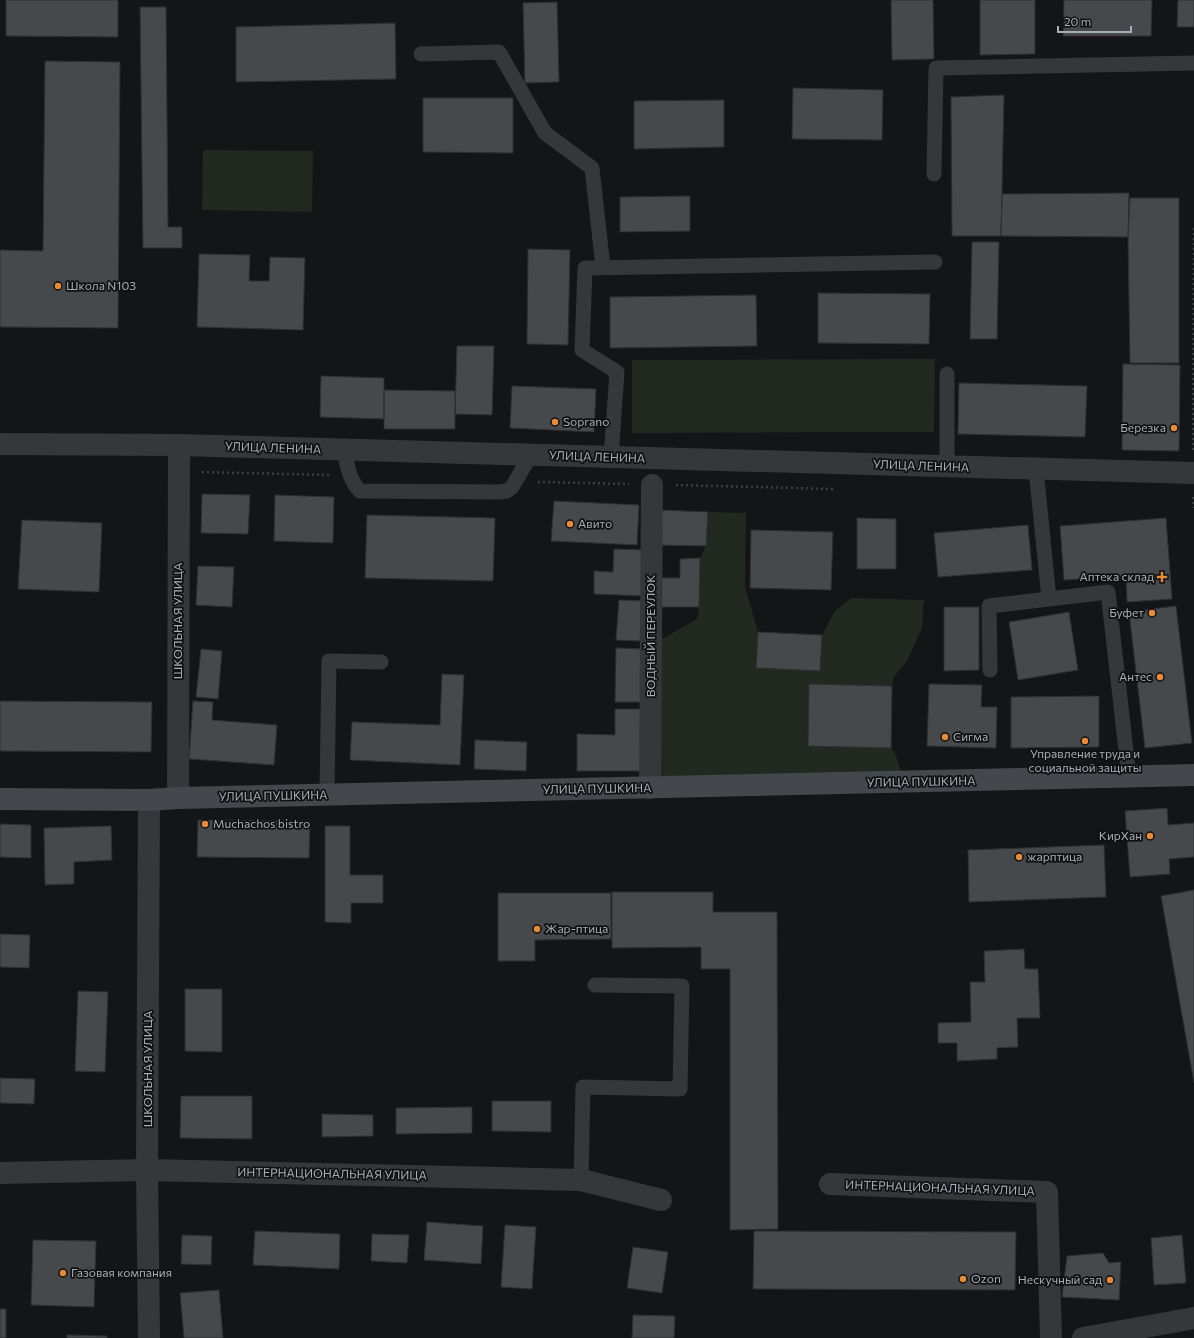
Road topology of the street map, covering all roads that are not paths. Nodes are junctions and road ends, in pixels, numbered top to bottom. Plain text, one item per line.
1 (421, 54) dead end
2 (1194, 63) edge
3 (934, 174) dead end
4 (935, 262) dead end
5 (603, 267) junction
6 (947, 374) dead end
7 (0, 444) edge
8 (179, 445) junction
9 (344, 450) junction
10 (531, 455) junction
11 (611, 457) junction
12 (947, 466) junction
13 (1036, 469) junction
14 (1193, 473) edge
15 (652, 485) road end
16 (1049, 599) junction
17 (381, 662) dead end
18 (990, 670) dead end
19 (1194, 775) edge
20 (1130, 777) junction
21 (650, 788) junction
22 (327, 794) junction
23 (178, 798) junction
24 (0, 799) edge
25 (149, 800) junction
26 (595, 985) dead end
27 (147, 1170) junction
28 (0, 1174) edge
29 (581, 1180) junction
30 (830, 1184) dead end
31 (661, 1200) dead end
32 (1194, 1318) edge
33 (149, 1338) edge
34 (1051, 1338) edge
35 (1083, 1338) edge

1 - 5 lane
2 - 3 lane
4 - 5 lane
5 - 11 lane
6 - 12 lane
7 - 8 street, УЛИЦА ЛЕНИНА
8 - 9 street, УЛИЦА ЛЕНИНА
8 - 23 street, ШКОЛЬНАЯ УЛИЦА
9 - 10 street, УЛИЦА ЛЕНИНА
9 - 10 lane
10 - 11 street, УЛИЦА ЛЕНИНА
11 - 12 street, УЛИЦА ЛЕНИНА
12 - 13 street, УЛИЦА ЛЕНИНА
13 - 14 street, УЛИЦА ЛЕНИНА
13 - 16 lane
15 - 21 street, ВОДНЫЙ ПЕРЕУЛОК
16 - 18 lane
16 - 20 lane
17 - 22 lane
19 - 20 main road, УЛИЦА ПУШКИНА
20 - 21 main road, УЛИЦА ПУШКИНА
21 - 22 main road, УЛИЦА ПУШКИНА
22 - 23 main road, УЛИЦА ПУШКИНА
23 - 25 main road, УЛИЦА ПУШКИНА
24 - 25 main road, УЛИЦА ПУШКИНА
25 - 27 street, ШКОЛЬНАЯ УЛИЦА
26 - 29 lane
27 - 28 street, ИНТЕРНАЦИОНАЛЬНАЯ УЛИЦА
27 - 29 street, ИНТЕРНАЦИОНАЛЬНАЯ УЛИЦА
27 - 33 street, ШКОЛЬНАЯ УЛИЦА
29 - 31 street, ИНТЕРНАЦИОНАЛЬНАЯ УЛИЦА
30 - 34 street, ИНТЕРНАЦИОНАЛЬНАЯ УЛИЦА
32 - 35 street

